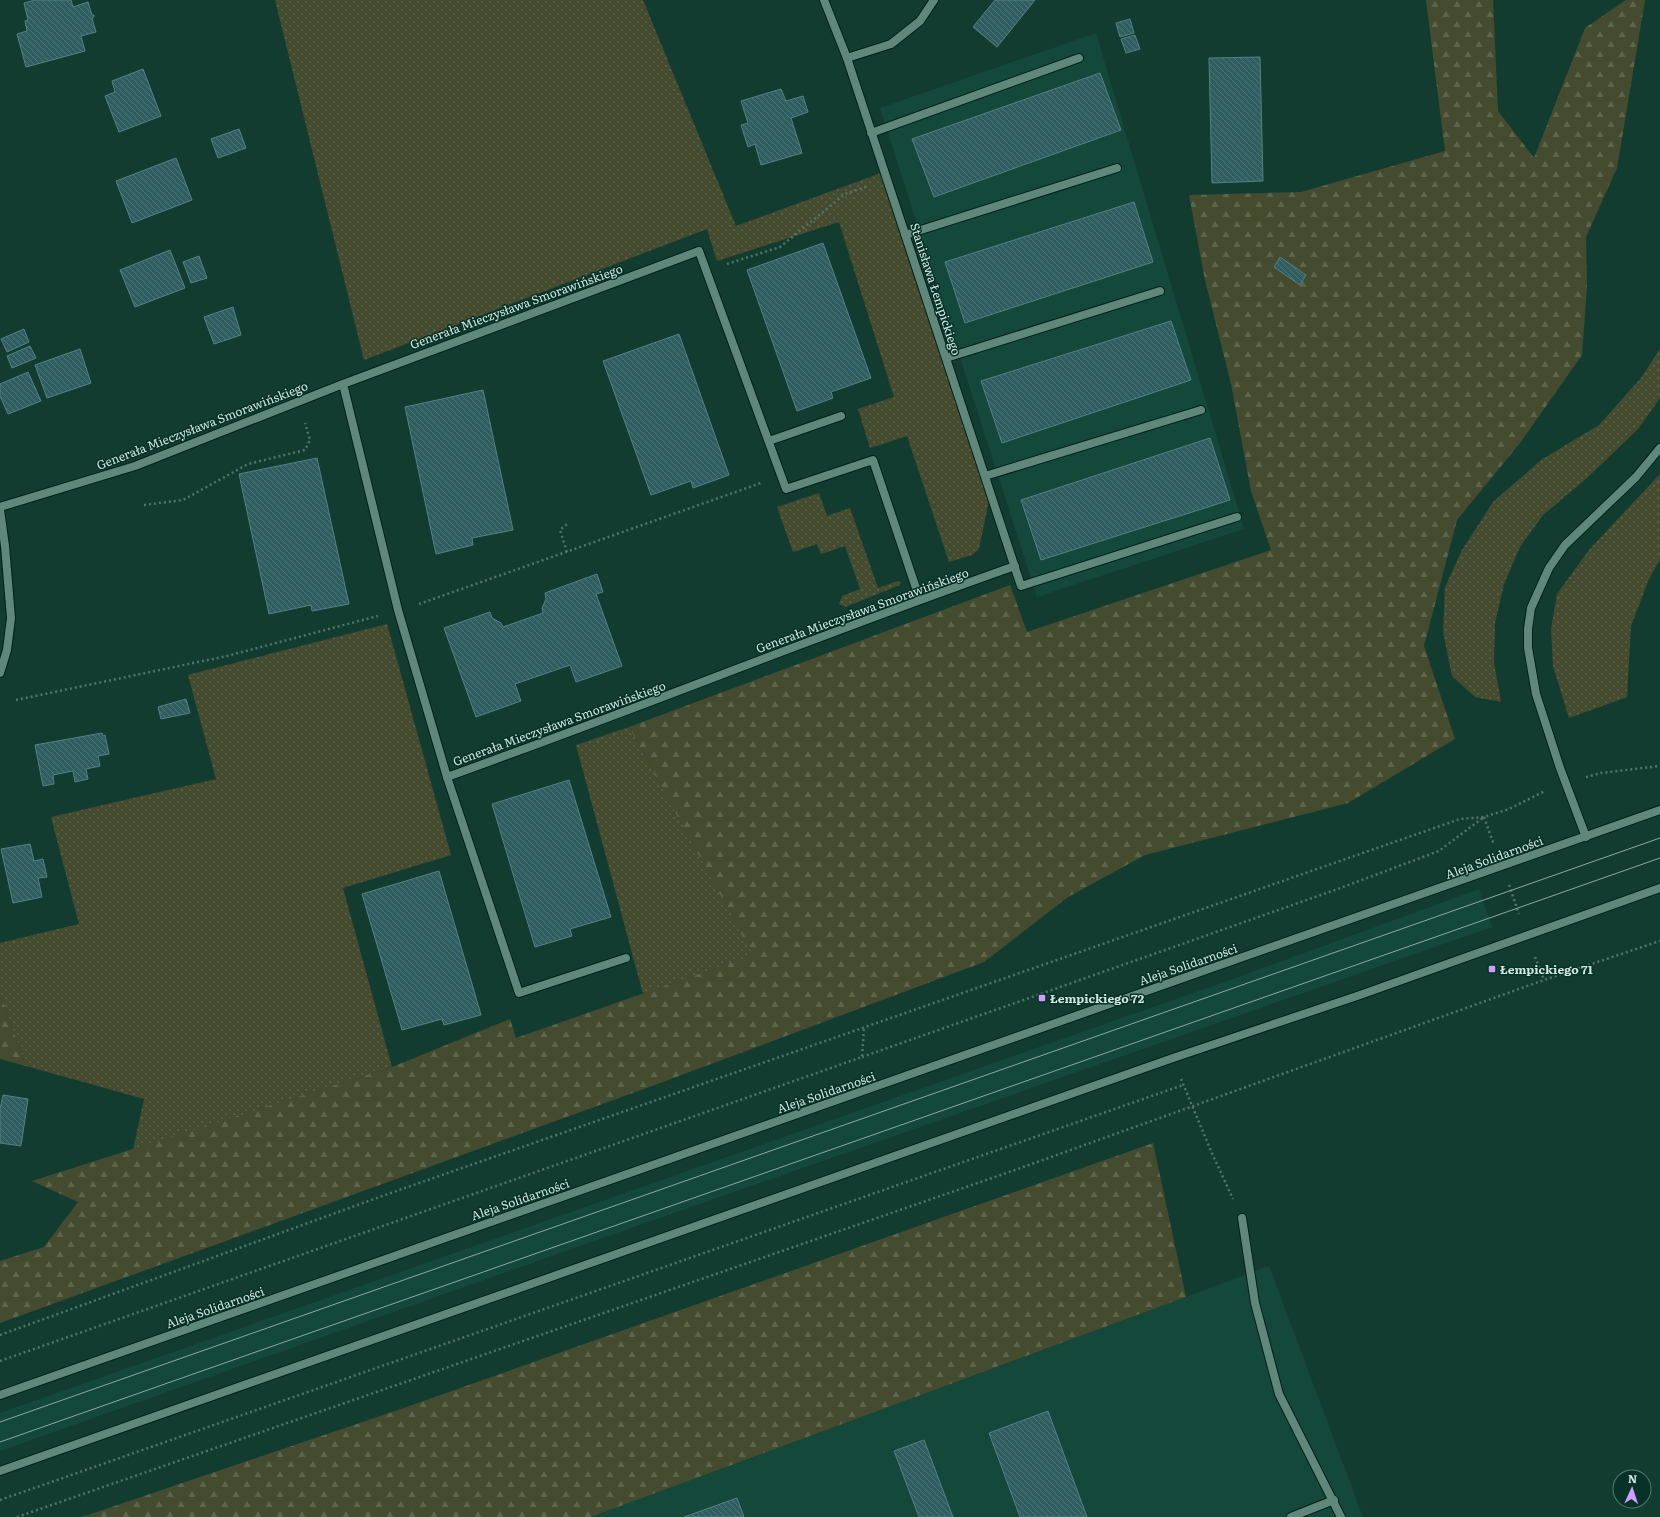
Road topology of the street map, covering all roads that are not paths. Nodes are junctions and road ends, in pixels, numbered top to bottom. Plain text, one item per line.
1 (824, 0) edge
2 (934, 0) edge
3 (847, 58) junction
4 (1079, 58) dead end
5 (871, 133) junction
6 (1117, 168) dead end
7 (905, 235) junction
8 (1160, 291) dead end
9 (946, 358) junction
10 (342, 384) junction
11 (1200, 410) dead end
12 (841, 416) dead end
13 (768, 441) junction
14 (1660, 448) edge
15 (985, 476) junction
16 (0, 509) edge
17 (1237, 516) dead end
18 (1015, 566) junction
19 (920, 600) junction
20 (0, 673) edge
21 (447, 777) junction
22 (1660, 810) edge
23 (1586, 836) junction
24 (1660, 888) edge
25 (626, 958) dead end
26 (1242, 1218) road end
27 (0, 1395) edge
28 (0, 1471) edge
29 (1334, 1500) junction
30 (1291, 1517) edge
31 (1341, 1517) edge

1 - 3 street, Stanisława Łempickiego
2 - 3 street
3 - 5 street, Stanisława Łempickiego
4 - 5 street
5 - 7 street, Stanisława Łempickiego
6 - 7 street
7 - 9 street, Stanisława Łempickiego
8 - 9 street
9 - 15 street, Stanisława Łempickiego
10 - 13 street, Generała Mieczysława Smorawińskiego
10 - 16 street, Generała Mieczysława Smorawińskiego
10 - 21 street, Generała Mieczysława Smorawińskiego
11 - 15 street
12 - 13 street
13 - 19 street
14 - 23 street
15 - 18 street, Stanisława Łempickiego
16 - 20 street
17 - 18 street, Stanisława Łempickiego
18 - 19 street, Generała Mieczysława Smorawińskiego
19 - 21 street, Generała Mieczysława Smorawińskiego
21 - 25 street
22 - 23 street, Aleja Solidarności
23 - 27 street, Aleja Solidarności
24 - 28 street
26 - 29 street
29 - 30 street
29 - 31 street

